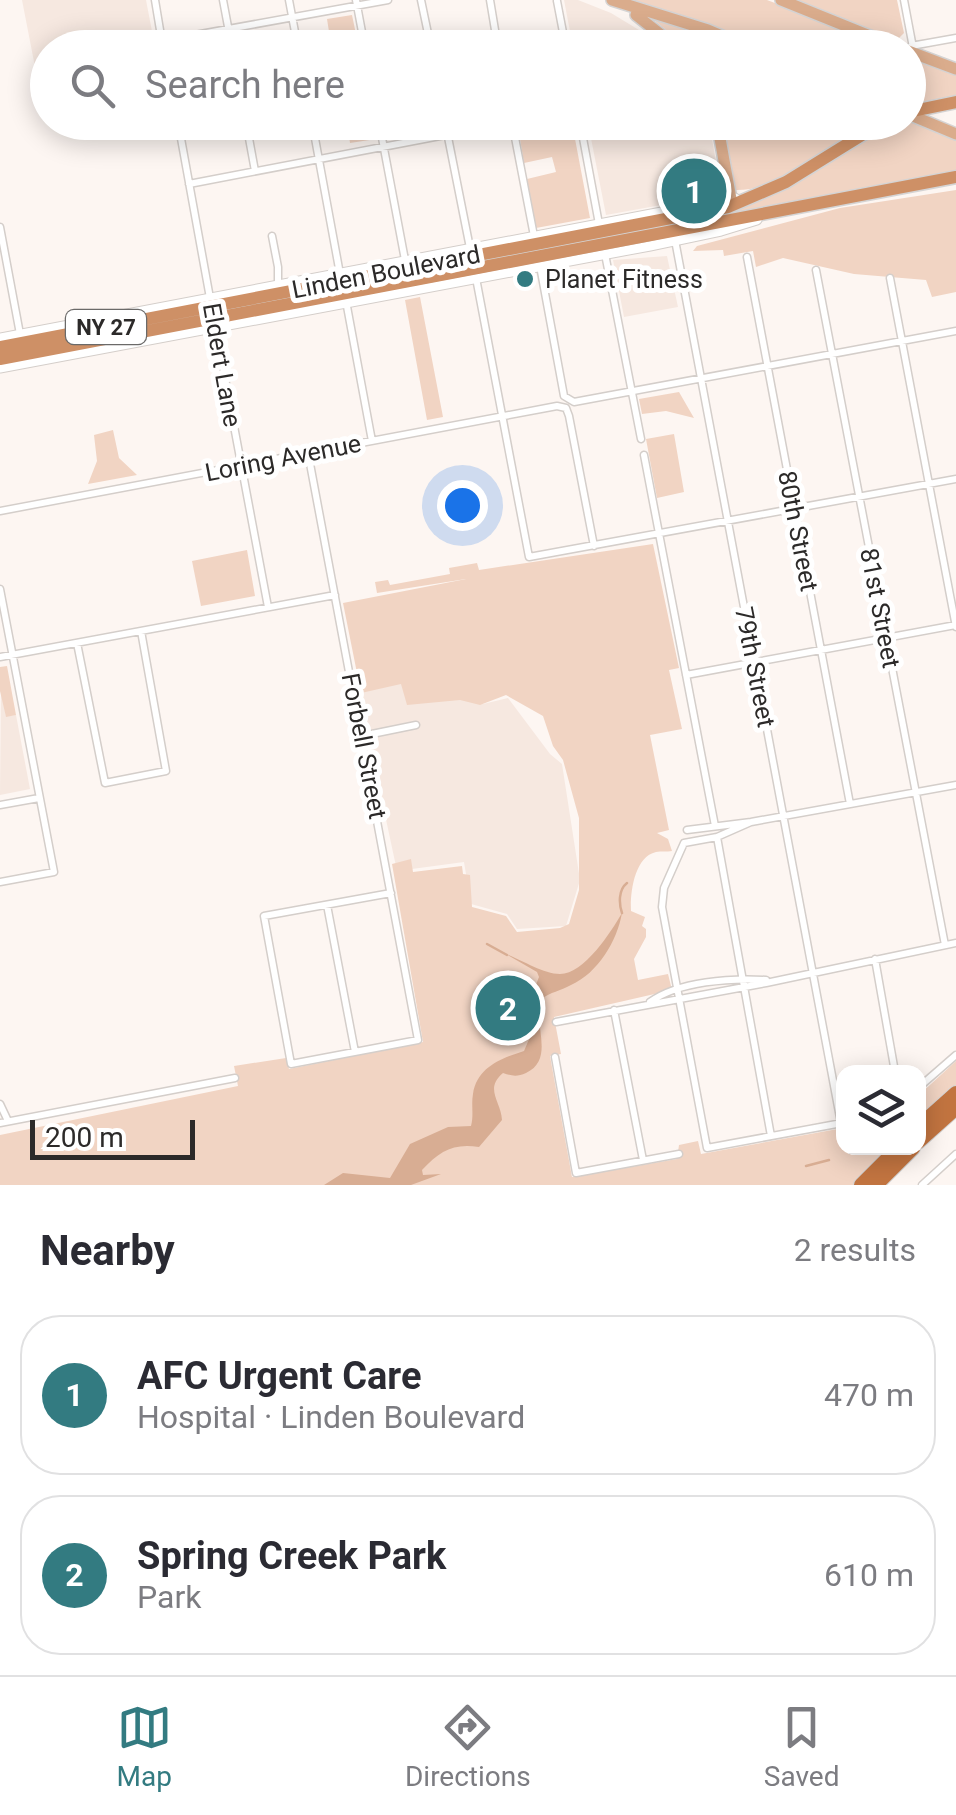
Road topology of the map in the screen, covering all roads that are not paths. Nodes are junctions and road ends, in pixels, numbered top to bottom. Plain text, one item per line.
1 (155, 0) edge
2 (223, 0) edge
3 (289, 0) edge
4 (388, 0) edge
5 (422, 0) edge
6 (490, 0) edge
7 (557, 0) edge
8 (612, 0) edge
9 (781, 0) edge
10 (904, 0) edge
11 (356, 3) edge
12 (637, 11) junction
13 (292, 18) junction
14 (228, 29) junction
15 (160, 30) edge
16 (224, 30) edge
17 (294, 30) edge
18 (361, 30) edge
19 (427, 30) edge
20 (495, 30) edge
21 (563, 30) edge
22 (658, 30) edge
23 (695, 30) edge
24 (859, 30) edge
25 (906, 30) edge
26 (956, 38) edge
27 (926, 45) edge
28 (926, 56) edge
29 (956, 69) edge
30 (956, 102) edge
31 (926, 108) edge
32 (926, 121) edge
33 (956, 134) edge
34 (181, 140) edge
35 (249, 140) edge
36 (315, 140) edge
37 (383, 140) edge
38 (421, 140) edge
39 (448, 140) edge
40 (515, 140) edge
41 (583, 140) edge
42 (720, 140) edge
43 (853, 140) edge
44 (384, 147) junction
45 (319, 159) junction
46 (254, 171) junction
47 (956, 178) edge
48 (189, 184) junction
49 (732, 202) junction
50 (599, 224) junction
51 (671, 226) junction
52 (0, 228) edge
53 (272, 236) dead end
54 (530, 242) junction
55 (475, 247) junction
56 (605, 254) junction
57 (747, 257) dead end
58 (586, 258) joint
59 (405, 260) junction
60 (544, 261) junction
61 (816, 270) dead end
62 (473, 274) junction
63 (890, 278) dead end
64 (430, 287) joint
65 (343, 288) junction
66 (282, 289) junction
67 (246, 292) joint
68 (248, 312) junction
69 (213, 313) junction
70 (288, 314) junction
71 (124, 315) junction
72 (89, 330) junction
73 (956, 331) edge
74 (20, 334) junction
75 (0, 338) edge
76 (111, 338) junction
77 (152, 340) junction
78 (901, 341) junction
79 (0, 347) edge
80 (24, 354) junction
81 (832, 354) junction
82 (0, 359) edge
83 (767, 366) junction
84 (0, 368) edge
85 (701, 379) junction
86 (633, 392) junction
87 (567, 404) junction
88 (501, 416) junction
89 (641, 439) dead end
90 (372, 441) junction
91 (308, 453) junction
92 (644, 455) dead end
93 (241, 466) junction
94 (956, 479) edge
95 (928, 484) junction
96 (860, 498) junction
97 (794, 509) junction
98 (0, 511) edge
99 (727, 521) junction
100 (659, 533) junction
101 (594, 546) junction
102 (0, 590) edge
103 (335, 595) junction
104 (268, 607) junction
105 (956, 626) edge
106 (141, 631) junction
107 (886, 639) junction
108 (78, 643) junction
109 (821, 651) junction
110 (13, 655) junction
111 (0, 657) edge
112 (753, 662) junction
113 (686, 675) junction
114 (416, 725) dead end
115 (362, 736) junction
116 (956, 785) edge
117 (916, 792) junction
118 (40, 798) junction
119 (850, 804) junction
120 (0, 805) edge
121 (785, 816) junction
122 (750, 822) junction
123 (715, 826) junction
124 (687, 830) dead end
125 (717, 837) junction
126 (0, 882) edge
127 (391, 893) junction
128 (327, 904) junction
129 (956, 943) edge
130 (945, 945) junction
131 (874, 959) junction
132 (812, 972) junction
133 (742, 978) junction
134 (772, 981) junction
135 (744, 988) junction
136 (678, 995) junction
137 (614, 1010) junction
138 (556, 1022) dead end
139 (354, 1052) junction
140 (956, 1055) edge
141 (555, 1057) dead end
142 (894, 1065) edge
143 (235, 1078) dead end
144 (926, 1081) edge
145 (956, 1092) edge
146 (836, 1093) edge
147 (0, 1104) edge
148 (956, 1108) edge
149 (926, 1120) edge
150 (4, 1122) edge
151 (836, 1124) edge
152 (771, 1136) junction
153 (926, 1136) edge
154 (679, 1154) dead end
155 (956, 1154) edge
156 (891, 1155) edge
157 (906, 1155) edge
158 (643, 1160) junction
159 (860, 1185) edge
160 (876, 1185) edge
161 (922, 1185) edge

1 - 15 street
2 - 14 street
3 - 13 street
4 - 11 street
5 - 19 street
6 - 20 street
7 - 21 street
8 - 12 main road
9 - 24 main road
10 - 25 street
11 - 13 street
11 - 18 street
12 - 22 main road
12 - 23 main road
13 - 14 street
13 - 17 street
14 - 16 street
26 - 27 street
28 - 29 main road
30 - 31 highway
32 - 33 main road
34 - 48 street, Eldert Lane
35 - 46 street
36 - 45 street
37 - 44 street
38 - 44 street
39 - 55 street
40 - 54 street
41 - 50 street
42 - 49 main road
43 - 49 highway, Linden Boulevard / NY 27
44 - 45 street
44 - 59 street
45 - 46 street
45 - 65 street
46 - 48 street
47 - 51 highway, Linden Boulevard / NY 27
48 - 69 street, Eldert Lane
49 - 51 highway, Linden Boulevard / NY 27
50 - 51 street, Linden Boulevard
50 - 54 street, Linden Boulevard
51 - 54 highway, Linden Boulevard / NY 27
51 - 56 street, Linden Boulevard
51 - 60 highway, Linden Boulevard / NY 27
51 - 85 street, 79th Street
52 - 74 street
53 - 66 street
54 - 55 highway
54 - 65 highway, Linden Boulevard / NY 27
55 - 59 street, Linden Boulevard
56 - 58 street, Linden Boulevard
56 - 86 street
57 - 83 street, 80th Street
58 - 60 highway
59 - 65 street, Linden Boulevard
60 - 62 highway, Linden Boulevard / NY 27
60 - 87 street
61 - 81 street, 81st Street
62 - 64 highway
62 - 65 highway, Linden Boulevard / NY 27
62 - 88 street
63 - 78 street
64 - 65 street, Linden Boulevard
65 - 66 highway, Linden Boulevard / NY 27
65 - 68 highway, Linden Boulevard / NY 27
65 - 70 street, Linden Boulevard
65 - 90 street
66 - 67 highway
66 - 69 highway, Linden Boulevard / NY 27
67 - 69 street, Linden Boulevard
68 - 69 highway, Linden Boulevard / NY 27
68 - 70 highway
69 - 70 street, Linden Boulevard
69 - 71 street, Linden Boulevard
69 - 72 highway, Linden Boulevard / NY 27
69 - 76 highway, Linden Boulevard / NY 27
69 - 77 street, Linden Boulevard
69 - 93 street, Eldert Lane
71 - 72 highway
71 - 74 street, Linden Boulevard
72 - 79 highway, Linden Boulevard / NY 27
73 - 78 street, Loring Avenue
74 - 75 street, Linden Boulevard
76 - 77 highway
76 - 80 highway, Linden Boulevard / NY 27
77 - 84 street, Linden Boulevard
78 - 81 street, Loring Avenue
78 - 95 street
80 - 82 highway, Linden Boulevard / NY 27
80 - 84 highway
81 - 83 street, Loring Avenue
81 - 96 street, 81st Street
83 - 85 street, Loring Avenue
83 - 97 street, 80th Street
85 - 86 street, Loring Avenue
85 - 99 street, 79th Street
86 - 87 street, Loring Avenue
86 - 89 street
87 - 88 street, Loring Avenue
87 - 101 street
88 - 90 street, Loring Avenue
88 - 101 street
90 - 91 street, Loring Avenue
91 - 93 street, Loring Avenue
91 - 103 street, Forbell Street
92 - 100 street
93 - 98 street, Loring Avenue
93 - 104 street, Eldert Lane
94 - 95 street
95 - 96 street
95 - 105 street
96 - 97 street
96 - 107 street, 81st Street
97 - 99 street
97 - 109 street, 80th Street
99 - 100 street
99 - 112 street, 79th Street
100 - 101 street
100 - 113 street
102 - 110 street
103 - 104 street
103 - 115 street, Forbell Street
104 - 106 street
105 - 107 street
106 - 108 street
106 - 108 street
107 - 109 street
107 - 117 street, 81st Street
108 - 110 street
109 - 112 street
109 - 119 street, 80th Street
110 - 111 street
110 - 118 street
112 - 113 street
112 - 121 street, 79th Street
113 - 123 street
114 - 115 street
115 - 127 street, Forbell Street
116 - 117 street
117 - 119 street
117 - 130 street, 81st Street
118 - 120 street
118 - 126 street
119 - 121 street
121 - 122 street
121 - 132 street, 79th Street
122 - 123 street
122 - 125 street
123 - 124 street
125 - 133 street
125 - 136 street
127 - 128 street
127 - 139 street, Forbell Street
128 - 139 street
128 - 139 street
129 - 130 street
130 - 131 street
131 - 132 street
131 - 142 street
132 - 134 street
132 - 146 street, 79th Street
133 - 134 street
133 - 135 street
133 - 136 street
134 - 135 street
135 - 136 street
135 - 152 street
136 - 137 street
136 - 152 street
137 - 138 street
137 - 158 street
140 - 144 street
141 - 158 street
143 - 150 street
145 - 149 highway
147 - 150 street
148 - 153 highway
151 - 152 street
154 - 158 street
155 - 161 street
156 - 159 highway
157 - 160 highway

